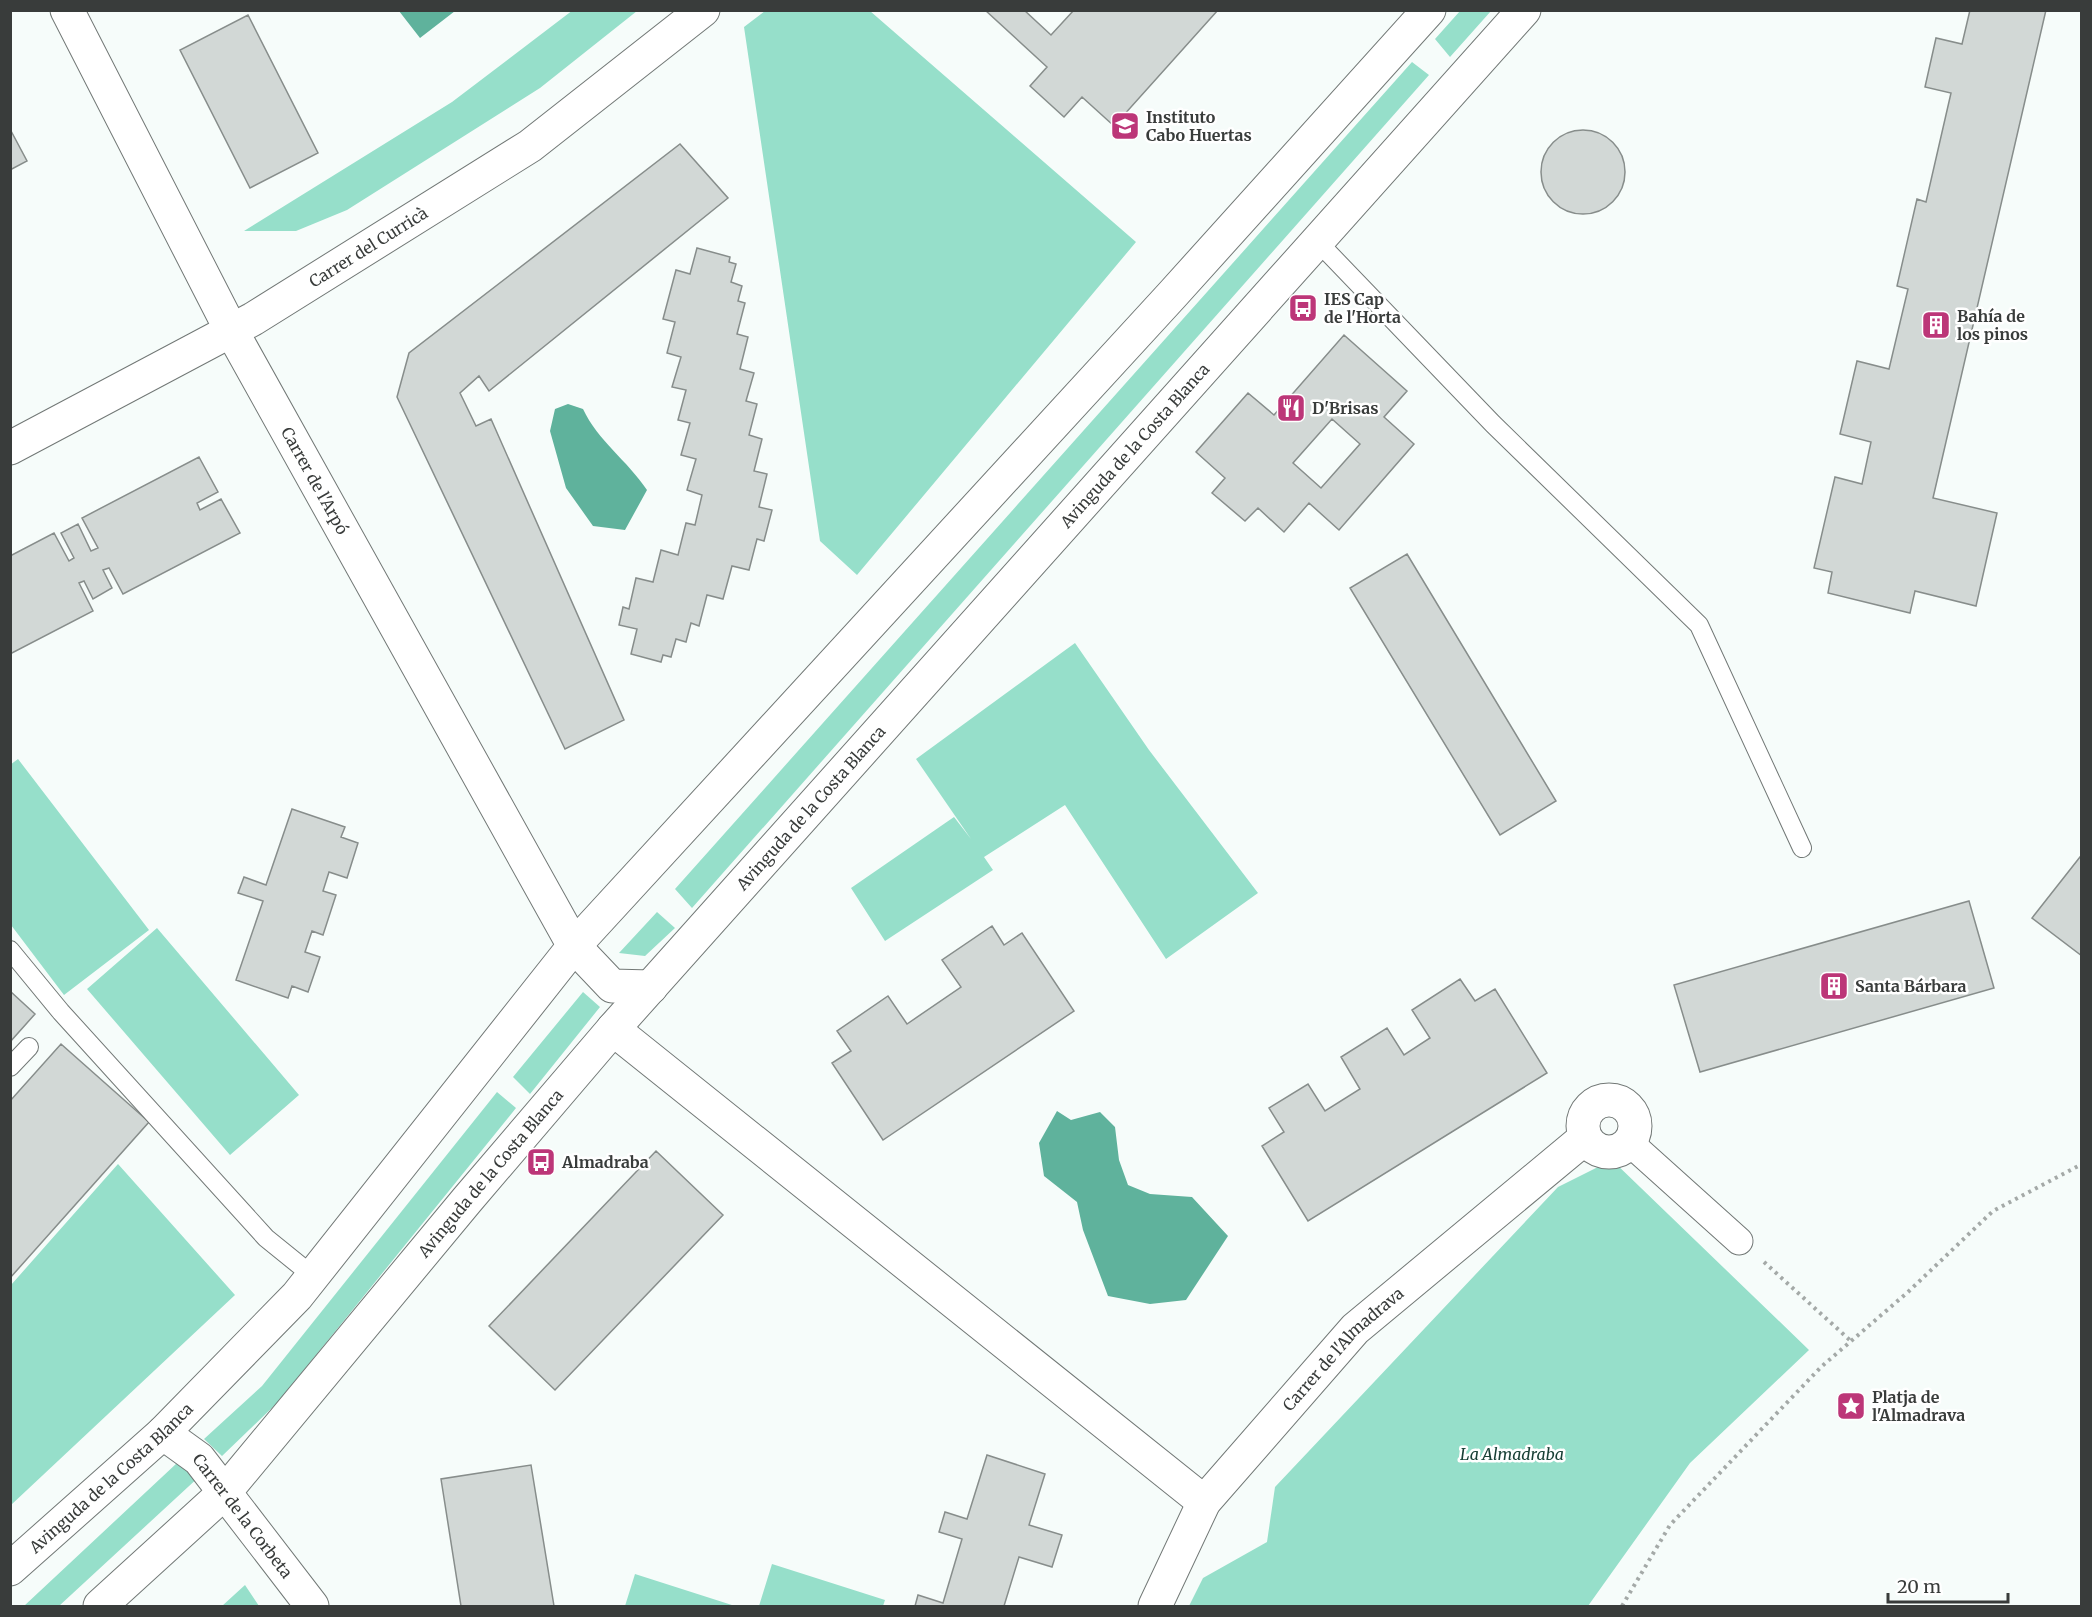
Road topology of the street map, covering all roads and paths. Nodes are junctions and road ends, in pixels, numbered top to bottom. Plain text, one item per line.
1 (67, 10) edge
2 (704, 10) edge
3 (1429, 10) edge
4 (1524, 10) edge
5 (1318, 242) junction
6 (231, 330) junction
7 (10, 448) edge
8 (1802, 848) dead end
9 (574, 946) junction
10 (10, 950) edge
11 (651, 987) junction
12 (613, 1029) junction
13 (29, 1047) dead end
14 (10, 1067) edge
15 (1586, 1138) junction
16 (1630, 1143) junction
17 (2082, 1164) edge
18 (1739, 1241) joint
19 (313, 1276) junction
20 (1852, 1342) junction
21 (163, 1433) junction
22 (224, 1493) junction
23 (1204, 1502) junction
24 (10, 1569) edge
25 (100, 1606) edge
26 (312, 1606) edge
27 (1155, 1606) edge
28 (1622, 1606) edge

1 - 6 street, Carrer de l'Arpó
2 - 6 street, Carrer del Curricà
3 - 9 street, Avinguda de la Costa Blanca
4 - 5 street, Avinguda de la Costa Blanca
5 - 8 lane
5 - 11 street, Avinguda de la Costa Blanca
6 - 7 street, Carrer del Curricà
6 - 9 street, Carrer de l'Arpó
9 - 11 street, Carrer de l'Arpó
9 - 19 street, Avinguda de la Costa Blanca
10 - 19 lane
11 - 12 street, Avinguda de la Costa Blanca
12 - 22 street, Avinguda de la Costa Blanca
12 - 23 street
13 - 14 lane
15 - 16 street
15 - 16 street
15 - 23 street, Carrer de l'Almadrava
16 - 18 street
17 - 20 path
18 - 20 path
19 - 21 street, Avinguda de la Costa Blanca
20 - 28 path
21 - 22 street, Carrer de la Corbeta
21 - 24 street, Avinguda de la Costa Blanca
22 - 25 street, Avinguda de la Costa Blanca
22 - 26 street, Carrer de la Corbeta
23 - 27 street, Carrer de l'Almadrava

